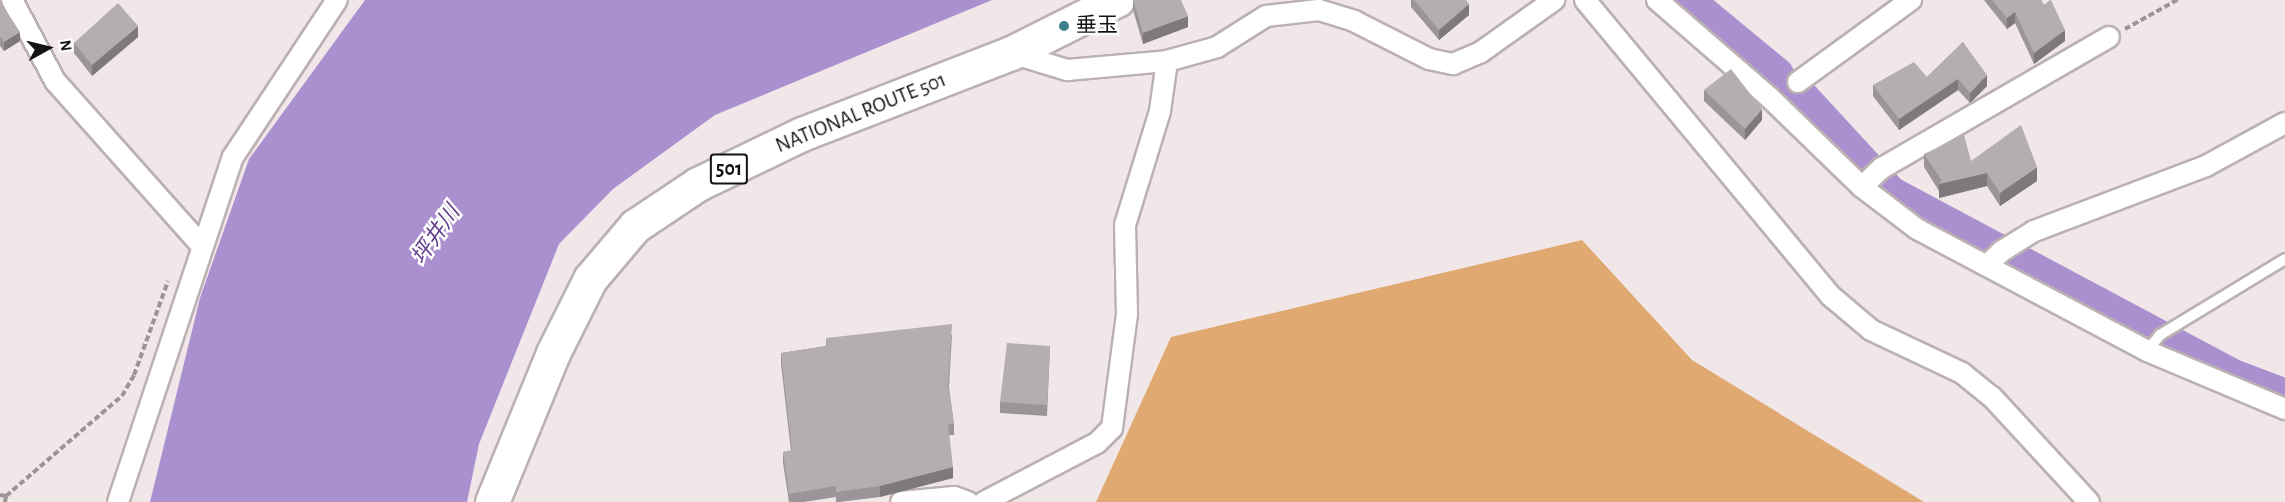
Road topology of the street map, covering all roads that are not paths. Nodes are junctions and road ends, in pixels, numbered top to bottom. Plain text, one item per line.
1 (12, 0) edge
2 (337, 0) edge
3 (1116, 0) edge
4 (1554, 0) edge
5 (1586, 0) edge
6 (1657, 0) edge
7 (1911, 0) edge
8 (2109, 38) road end
9 (1011, 53) junction
10 (1167, 61) junction
11 (1798, 82) dead end
12 (2285, 123) edge
13 (1872, 178) junction
14 (201, 245) junction
15 (1994, 258) junction
16 (2285, 259) edge
17 (2153, 343) junction
18 (2285, 409) edge
19 (118, 502) edge
20 (492, 502) edge
21 (902, 502) edge
22 (968, 502) edge
23 (984, 502) edge
24 (2090, 502) edge

1 - 14 street
2 - 14 street
3 - 9 highway, NATIONAL ROUTE 501 / 501
4 - 10 street
5 - 24 street
6 - 13 street
7 - 11 street
8 - 13 street
9 - 10 street
9 - 20 highway, NATIONAL ROUTE 501 / 501
10 - 23 street
12 - 15 street
13 - 15 street
14 - 19 street
15 - 17 street
16 - 17 lane
17 - 18 street
21 - 22 street

